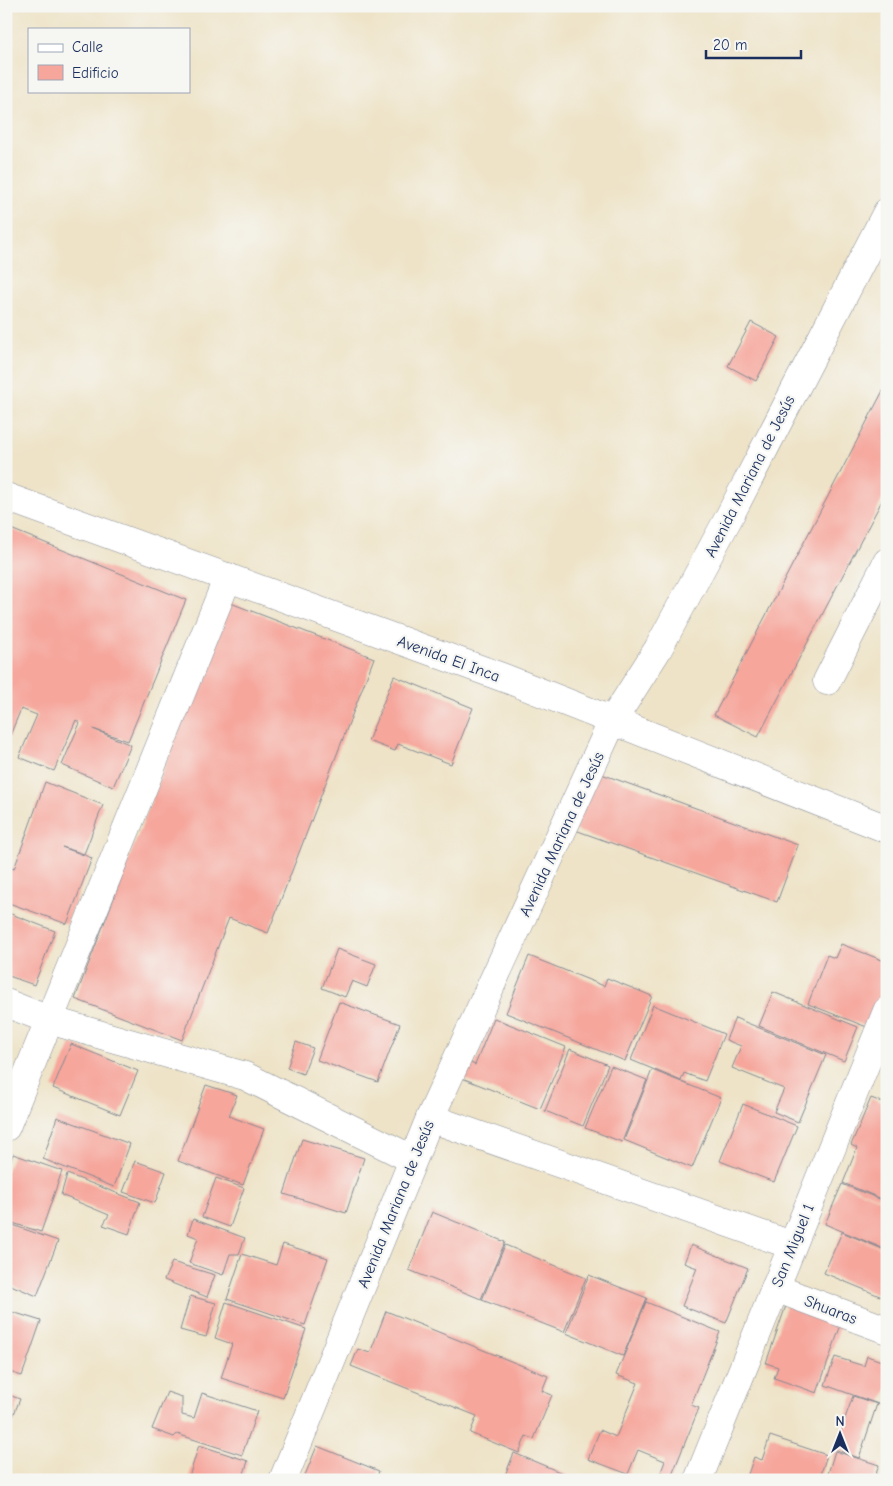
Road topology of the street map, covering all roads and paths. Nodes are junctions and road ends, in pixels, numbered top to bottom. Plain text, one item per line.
1 (887, 212) edge
2 (6, 497) edge
3 (887, 562) edge
4 (228, 578) junction
5 (827, 681) dead end
6 (613, 720) junction
7 (887, 829) edge
8 (6, 1003) edge
9 (887, 1011) edge
10 (49, 1020) junction
11 (430, 1118) junction
12 (6, 1126) edge
13 (412, 1159) junction
14 (792, 1245) junction
15 (775, 1288) junction
16 (887, 1330) edge
17 (284, 1480) edge
18 (698, 1480) edge

1 - 6 street, Avenida Mariana de Jesús
2 - 4 street, Avenida El Inca
3 - 5 street
4 - 6 street, Avenida El Inca
4 - 10 street
6 - 7 street, Avenida El Inca
6 - 11 street, Avenida Mariana de Jesús
8 - 10 street
9 - 14 street, San Miguel 1
10 - 12 street
10 - 13 street
11 - 13 street, Avenida Mariana de Jesús
11 - 14 street
13 - 17 street, Avenida Mariana de Jesús
14 - 15 street, San Miguel 1
15 - 16 street, Shuaras
15 - 18 street, San Miguel 1

